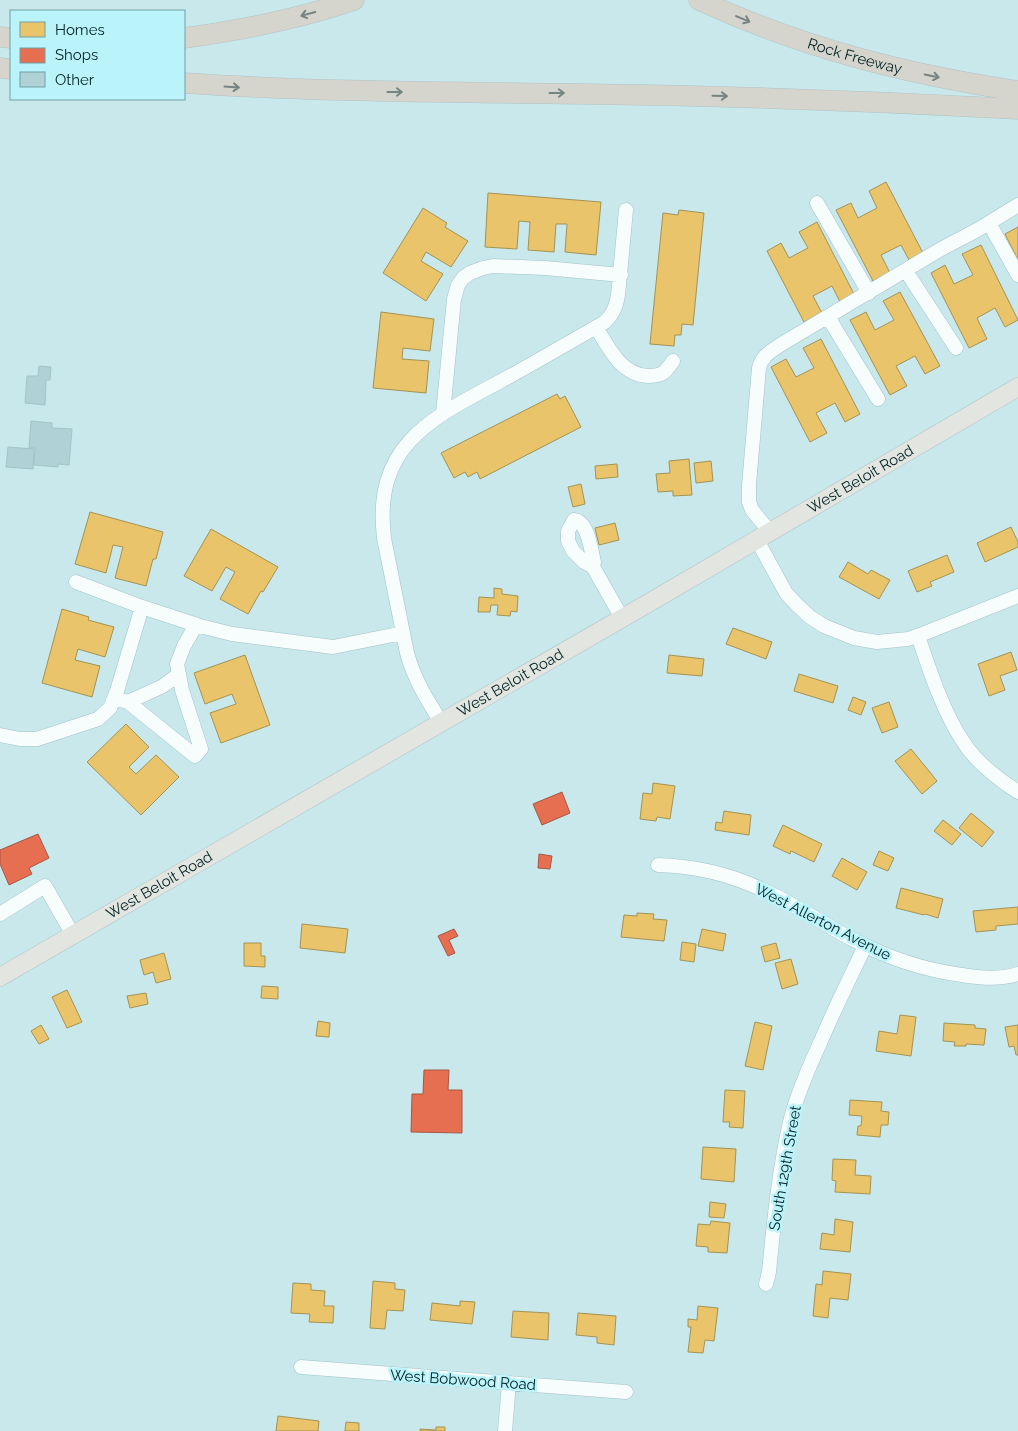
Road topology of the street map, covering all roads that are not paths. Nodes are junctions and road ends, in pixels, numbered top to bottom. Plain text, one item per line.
1 (354, 0) edge
2 (699, 0) edge
3 (185, 38) edge
4 (185, 83) edge
5 (1018, 91) edge
6 (1018, 109) edge
7 (817, 203) dead end
8 (1018, 205) edge
9 (626, 210) dead end
10 (989, 223) junction
11 (906, 271) junction
12 (621, 275) junction
13 (1018, 275) edge
14 (869, 293) junction
15 (828, 317) junction
16 (596, 327) junction
17 (956, 348) dead end
18 (674, 361) dead end
19 (1018, 387) edge
20 (878, 399) dead end
21 (443, 414) junction
22 (763, 536) junction
23 (593, 567) dead end
24 (76, 582) dead end
25 (1018, 596) edge
26 (142, 607) junction
27 (622, 618) junction
28 (196, 625) junction
29 (402, 633) junction
30 (918, 636) junction
31 (179, 674) junction
32 (121, 700) junction
33 (441, 722) junction
34 (0, 735) edge
35 (1018, 792) edge
36 (658, 865) dead end
37 (0, 914) edge
38 (72, 935) junction
39 (865, 946) junction
40 (1018, 974) edge
41 (0, 977) edge
42 (766, 1284) dead end
43 (301, 1367) dead end
44 (509, 1383) junction
45 (626, 1392) dead end
46 (505, 1431) edge

1 -> 3 highway
2 -> 5 highway, Rock Freeway
4 -> 6 highway
7 - 14 street
8 - 10 street
9 - 12 street
10 - 11 street
10 - 13 street
11 - 14 street
11 - 17 street
12 - 16 street
12 - 21 street
14 - 15 street
15 - 20 street
15 - 22 street
16 - 18 street
16 - 21 street
19 - 22 main road, West Beloit Road
21 - 29 street
22 - 27 main road, West Beloit Road
22 - 30 street
23 - 27 street
24 - 26 street
25 - 30 street
26 - 28 street
26 - 32 street
27 - 33 main road, West Beloit Road
28 - 29 street
28 - 31 street
29 - 33 street
30 - 35 street
31 - 32 street
31 - 32 street
32 - 34 street
33 - 38 main road, West Beloit Road
36 - 39 street, West Allerton Avenue
37 - 38 street
38 - 41 main road, West Beloit Road
39 - 40 street, West Allerton Avenue
39 - 42 street, South 129th Street
43 - 44 street, West Bobwood Road
44 - 45 street, West Bobwood Road
44 - 46 street

